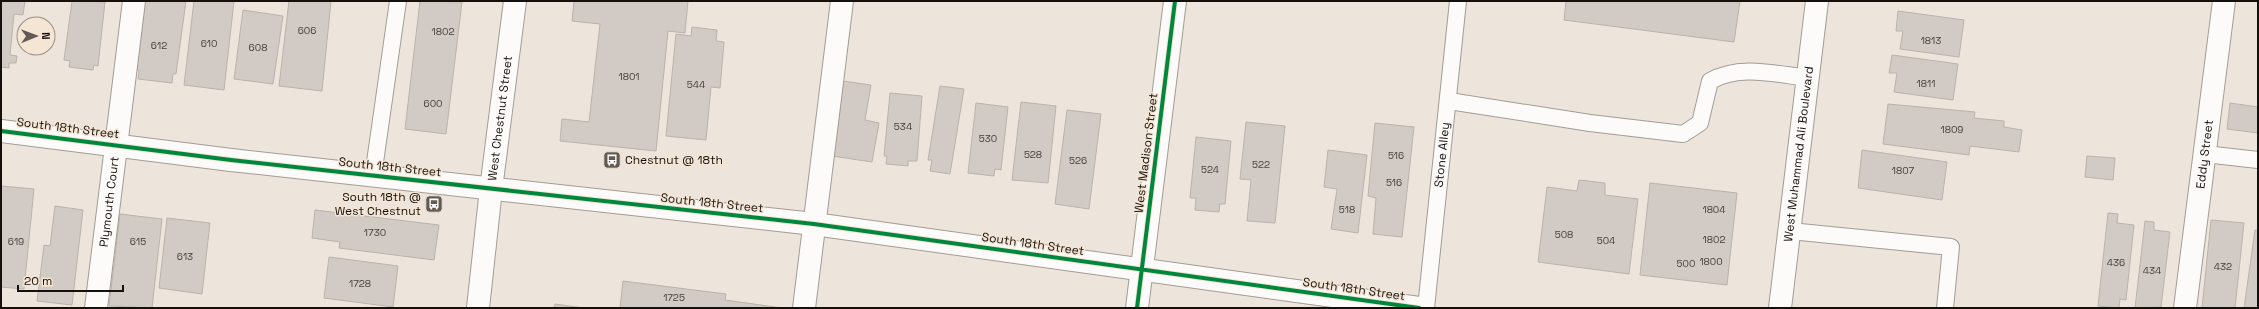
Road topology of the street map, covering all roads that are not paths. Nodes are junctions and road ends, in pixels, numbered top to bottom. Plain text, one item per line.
1 (134, 1) edge
2 (398, 1) edge
3 (516, 1) edge
4 (842, 1) edge
5 (1175, 1) edge
6 (1458, 1) edge
7 (1817, 1) edge
8 (2224, 1) edge
9 (1808, 78) junction
10 (1449, 101) junction
11 (1, 131) edge
12 (116, 144) junction
13 (2205, 154) junction
14 (2258, 160) edge
15 (373, 176) junction
16 (491, 189) junction
17 (814, 224) junction
18 (1790, 231) junction
19 (1142, 269) junction
20 (96, 308) edge
21 (478, 308) edge
22 (804, 308) edge
23 (1137, 308) edge
24 (1419, 308) edge
25 (1426, 308) edge
26 (1780, 308) edge
27 (1945, 308) edge
28 (2185, 308) edge

1 - 12 street, Plymouth Court
2 - 15 lane
3 - 16 street, West Chestnut Street
4 - 17 street
5 - 19 street, West Madison Street
6 - 10 lane, Stone Alley
7 - 9 street, West Muhammad Ali Boulevard
8 - 13 street, Eddy Street
9 - 10 lane
9 - 18 street, West Muhammad Ali Boulevard
10 - 25 lane, Stone Alley
11 - 12 street, South 18th Street
12 - 15 street, South 18th Street
12 - 20 street, Plymouth Court
13 - 14 lane
13 - 28 street, Eddy Street
15 - 16 street, South 18th Street
16 - 17 street, South 18th Street
16 - 21 street, West Chestnut Street
17 - 19 street, South 18th Street
17 - 22 street
18 - 26 street, West Muhammad Ali Boulevard
18 - 27 lane
19 - 23 street, West Madison Street
19 - 24 street, South 18th Street

